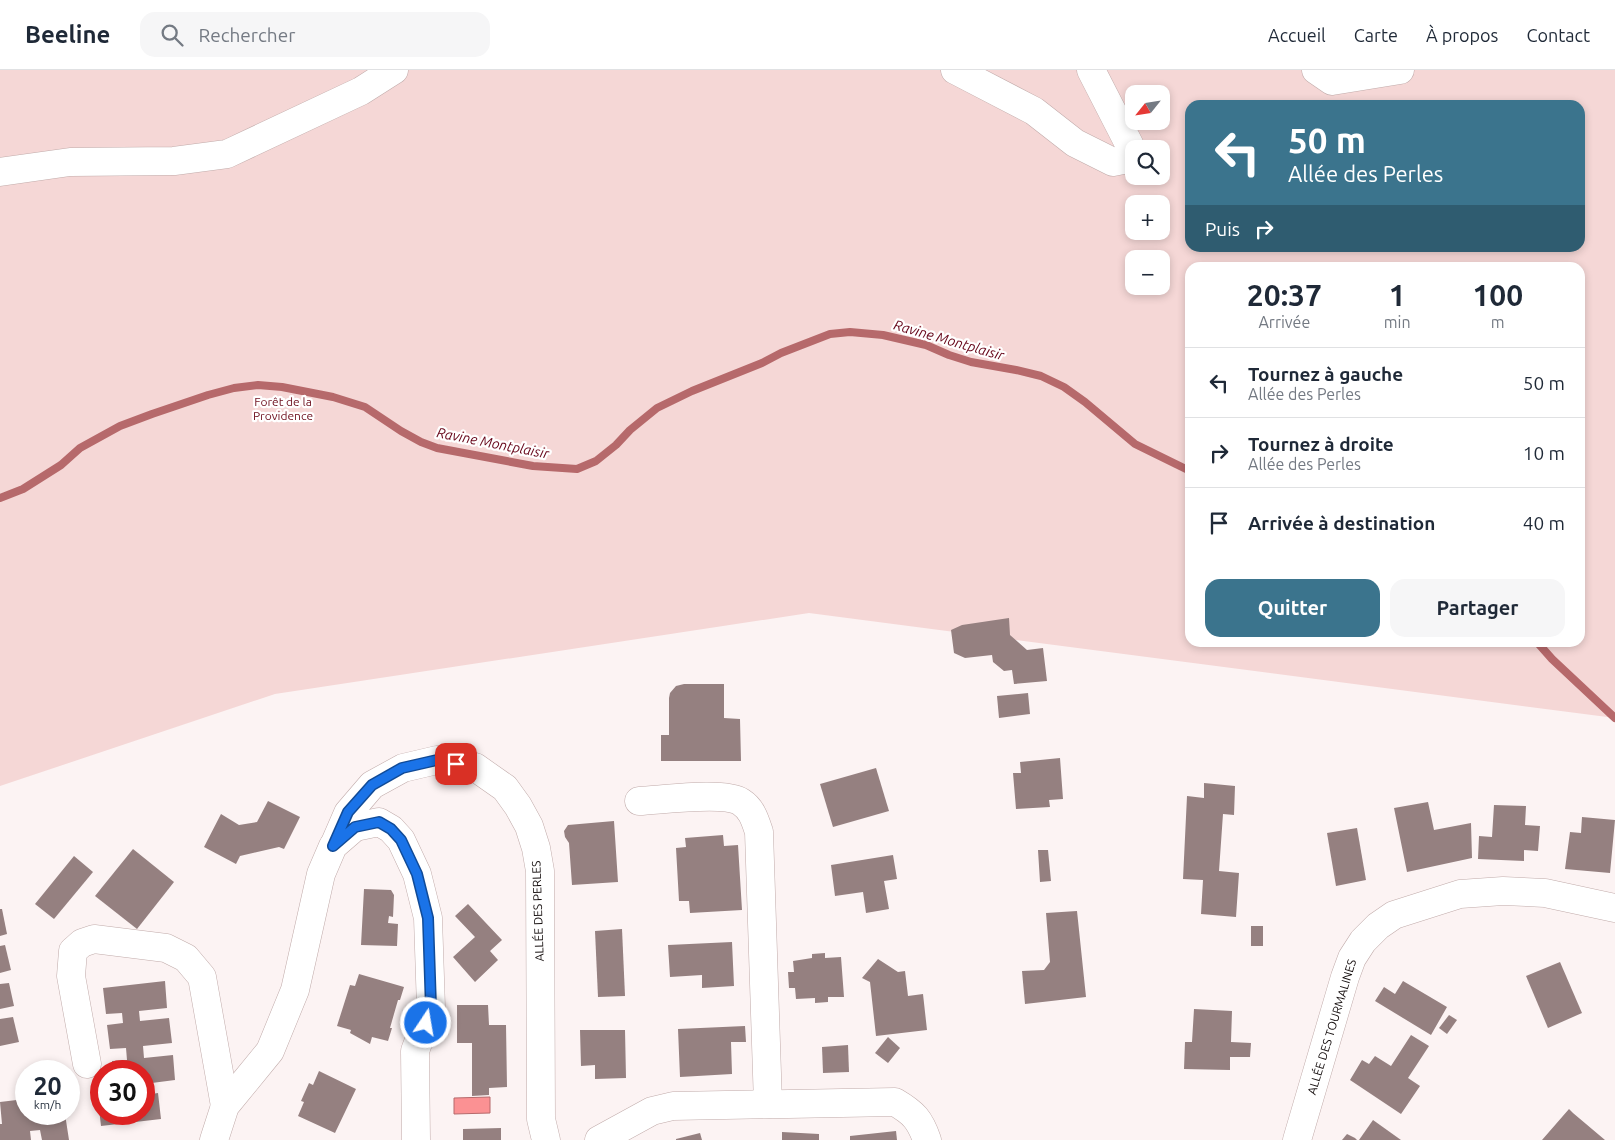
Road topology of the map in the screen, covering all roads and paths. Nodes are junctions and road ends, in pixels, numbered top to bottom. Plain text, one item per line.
1 (394, 70) edge
2 (955, 70) edge
3 (1091, 70) edge
4 (1400, 70) edge
5 (1324, 75) edge
6 (0, 172) edge
7 (640, 801) dead end
8 (333, 846) junction
9 (1615, 908) edge
10 (87, 1064) dead end
11 (768, 1104) junction
12 (225, 1106) junction
13 (214, 1140) edge
14 (416, 1140) edge
15 (546, 1140) edge
16 (599, 1140) edge
17 (927, 1140) edge
18 (1297, 1140) edge

1 - 6 street
2 - 3 street
4 - 5 street
7 - 11 street
8 - 12 street, ALLÉE DES PERLES
8 - 14 street, ALLÉE DES PERLES
8 - 15 street, ALLÉE DES PERLES
9 - 18 street, ALLÉE DES TOURMALINES
10 - 12 street
11 - 16 street
11 - 17 street
12 - 13 street, ALLÉE DES PERLES

